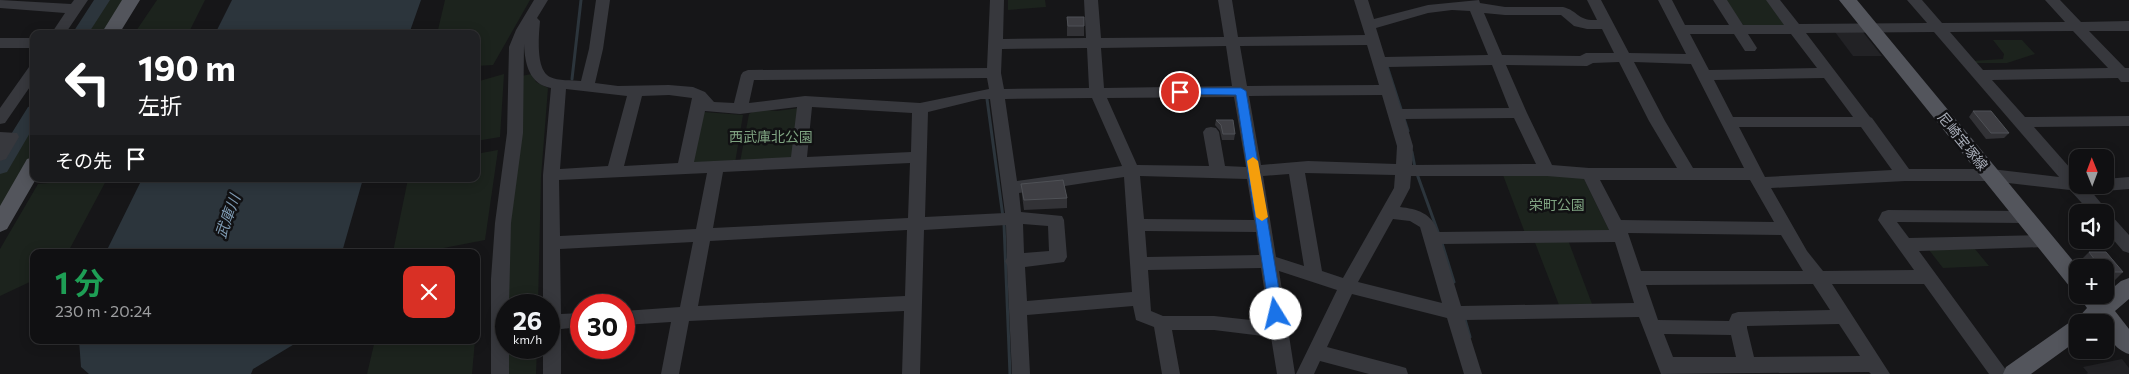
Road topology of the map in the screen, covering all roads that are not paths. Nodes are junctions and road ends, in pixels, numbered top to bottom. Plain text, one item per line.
1 (131, 0) edge
2 (541, 0) edge
3 (546, 0) edge
4 (603, 0) edge
5 (997, 0) edge
6 (1091, 0) edge
7 (1226, 0) edge
8 (1361, 0) edge
9 (1594, 0) edge
10 (1665, 0) edge
11 (1720, 0) edge
12 (1774, 0) edge
13 (1848, 0) edge
14 (1914, 0) edge
15 (2052, 0) edge
16 (0, 2) edge
17 (27, 3) edge
18 (1474, 4) edge
19 (78, 5) edge
20 (532, 15) junction
21 (1606, 24) junction
22 (2129, 26) edge
23 (2078, 27) junction
24 (1938, 28) junction
25 (1795, 29) junction
26 (61, 30) edge
27 (112, 30) edge
28 (1682, 30) junction
29 (1739, 30) junction
30 (1873, 30) junction
31 (1371, 32) junction
32 (1232, 41) junction
33 (0, 43) edge
34 (30, 43) edge
35 (1094, 43) junction
36 (996, 44) junction
37 (1750, 48) dead end
38 (1624, 58) junction
39 (1697, 59) junction
40 (1496, 60) junction
41 (1381, 62) junction
42 (994, 73) junction
43 (1829, 74) junction
44 (1705, 75) junction
45 (1980, 75) junction
46 (30, 76) edge
47 (2126, 76) edge
48 (559, 83) junction
49 (587, 86) junction
50 (1388, 90) junction
51 (636, 91) junction
52 (1241, 91) junction
53 (1097, 93) junction
54 (996, 94) junction
55 (700, 96) junction
56 (805, 101) junction
57 (740, 108) junction
58 (920, 108) junction
59 (1519, 113) junction
60 (1396, 114) junction
61 (0, 119) edge
62 (2129, 121) edge
63 (1729, 122) junction
64 (1867, 122) junction
65 (2022, 122) junction
66 (1211, 132) dead end
67 (0, 137) edge
68 (0, 155) edge
69 (917, 158) junction
70 (798, 163) junction
71 (685, 167) junction
72 (716, 167) junction
73 (1296, 168) junction
74 (1404, 170) junction
75 (1547, 170) junction
76 (30, 171) edge
77 (1132, 171) junction
78 (1254, 171) junction
79 (614, 172) junction
80 (1218, 172) junction
81 (1688, 172) junction
82 (1903, 172) junction
83 (1590, 174) junction
84 (552, 175) junction
85 (1991, 175) junction
86 (2069, 177) edge
87 (1758, 178) junction
88 (2069, 183) edge
89 (2129, 183) edge
90 (2114, 184) edge
91 (1009, 188) junction
92 (2083, 194) edge
93 (2092, 204) edge
94 (1388, 212) junction
95 (2025, 217) junction
96 (1014, 219) junction
97 (0, 224) edge
98 (916, 225) junction
99 (1136, 225) junction
100 (1263, 226) junction
101 (1785, 229) junction
102 (2114, 229) edge
103 (1618, 231) junction
104 (702, 236) junction
105 (1437, 238) junction
106 (2044, 241) junction
107 (551, 243) junction
108 (1905, 245) junction
109 (2129, 246) edge
110 (1014, 261) junction
111 (1268, 261) junction
112 (1138, 264) junction
113 (2069, 270) edge
114 (1314, 275) junction
115 (1818, 277) junction
116 (1928, 277) junction
117 (1635, 278) junction
118 (1347, 286) junction
119 (2129, 287) edge
120 (552, 294) edge
121 (1141, 299) junction
122 (913, 303) junction
123 (1017, 308) junction
124 (2092, 309) edge
125 (1645, 310) junction
126 (1460, 313) junction
127 (685, 314) junction
128 (635, 317) edge
129 (1844, 317) junction
130 (1162, 323) junction
131 (1652, 327) junction
132 (1738, 328) junction
133 (1279, 331) junction
134 (2069, 335) edge
135 (2129, 345) edge
136 (1315, 352) junction
137 (552, 359) edge
138 (1747, 364) junction
139 (1668, 369) edge
140 (1878, 369) edge
141 (2021, 372) edge
142 (500, 374) edge
143 (552, 374) edge
144 (670, 374) edge
145 (911, 374) edge
146 (1021, 374) edge
147 (1171, 374) edge
148 (1286, 374) edge
149 (1305, 374) edge
150 (1399, 374) edge
151 (1473, 374) edge
152 (2000, 374) edge

1 - 27 main road
2 - 20 street
3 - 20 street
4 - 49 street
5 - 36 street
6 - 35 street
7 - 32 street
8 - 31 street
9 - 21 street
10 - 28 street
11 - 29 street
12 - 25 street
13 - 30 main road, 尼崎宝塚線
14 - 24 street
15 - 23 street
16 - 17 street
17 - 19 street
18 - 21 street
18 - 31 street
18 - 40 street
19 - 26 street
20 - 48 street
20 - 142 street
21 - 38 street
22 - 23 street
23 - 24 street
23 - 47 street
24 - 30 street
24 - 45 street
25 - 29 street
25 - 30 street
25 - 43 street
28 - 29 street
28 - 39 street
29 - 37 street
30 - 85 main road, 尼崎宝塚線
31 - 32 street
31 - 41 street
32 - 35 street
32 - 52 street
33 - 34 street
35 - 36 street
35 - 53 street
36 - 42 street
38 - 39 street
38 - 40 street
38 - 81 street
39 - 44 street
40 - 41 street
40 - 59 street
41 - 50 street
42 - 54 street
42 - 57 street
43 - 44 street
43 - 64 street
44 - 63 street
45 - 47 street
45 - 65 street
46 - 61 street
48 - 49 street
48 - 84 street
49 - 51 street
50 - 52 street
50 - 60 street
51 - 55 street
51 - 79 street
52 - 53 street
52 - 78 street
53 - 54 street
53 - 77 street
54 - 58 street
54 - 91 street
55 - 57 street
55 - 71 street
56 - 57 street
56 - 58 street
56 - 70 street
58 - 69 street
59 - 60 street
59 - 75 street
60 - 74 street
62 - 65 street
63 - 64 street
63 - 87 street
64 - 82 street
65 - 86 street
66 - 80 street
67 - 68 street
69 - 70 street
69 - 98 street
70 - 72 street
71 - 72 street
71 - 79 street
72 - 104 street
73 - 74 street
73 - 78 street
73 - 114 street
74 - 75 street
74 - 94 street
75 - 83 street
76 - 97 main road
77 - 80 street
77 - 91 street
77 - 99 street
78 - 80 street
78 - 100 street
79 - 84 street
81 - 83 street
81 - 87 street
82 - 85 street
82 - 87 street
83 - 103 street
84 - 107 street
85 - 88 street
85 - 95 main road, 尼崎宝塚線
87 - 101 street
89 - 90 street
91 - 96 street
92 - 93 street
94 - 105 street
94 - 118 street
95 - 106 main road, 尼崎宝塚線
95 - 108 street
96 - 98 street
96 - 110 street
96 - 110 street
98 - 104 street
98 - 122 street
99 - 100 street
99 - 112 street
100 - 111 street
101 - 103 street
101 - 115 street
102 - 109 street
103 - 105 street
103 - 117 street
104 - 107 street
104 - 127 street
105 - 126 street
106 - 108 street
106 - 113 main road, 尼崎宝塚線
107 - 120 street
108 - 116 street
110 - 123 street
111 - 112 street
111 - 114 street
111 - 133 street
112 - 121 street
114 - 118 street
115 - 116 street
115 - 117 street
115 - 129 street
116 - 152 street
117 - 125 street
118 - 126 street
118 - 136 street
119 - 124 main road
121 - 123 street
121 - 130 street
122 - 127 street
122 - 145 street
123 - 146 street
124 - 135 main road
125 - 126 street
125 - 131 street
126 - 151 street
127 - 128 street
127 - 144 street
129 - 132 street
129 - 140 street
130 - 133 street
130 - 147 street
131 - 132 street
131 - 139 street
132 - 138 street
133 - 148 street
134 - 141 main road
136 - 149 street
136 - 150 street
137 - 143 street
138 - 139 street
138 - 140 street

